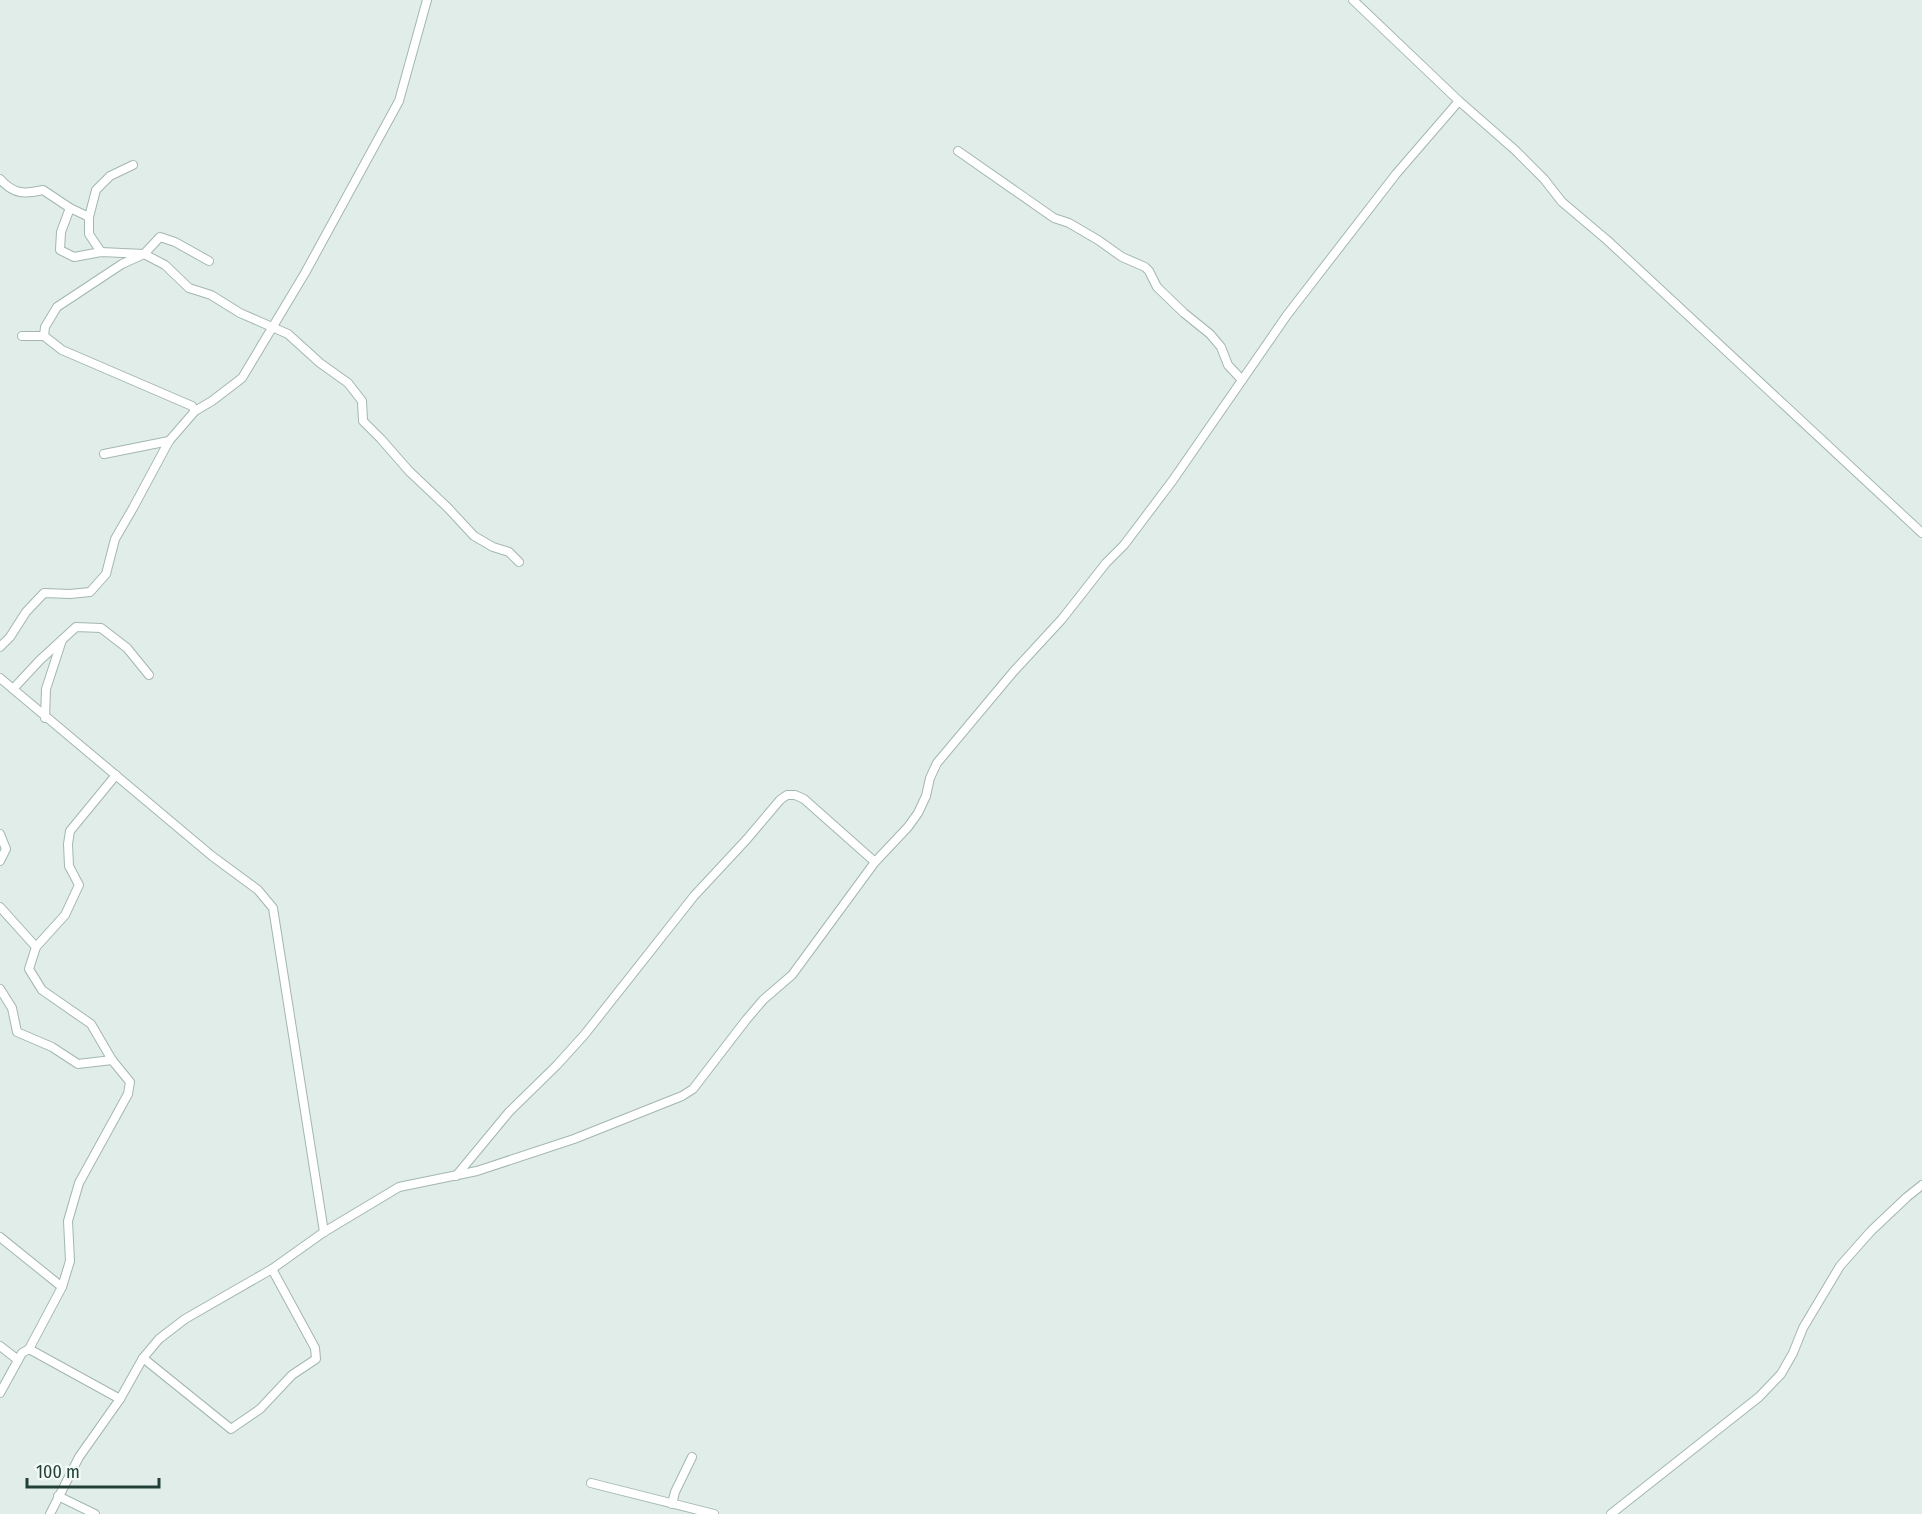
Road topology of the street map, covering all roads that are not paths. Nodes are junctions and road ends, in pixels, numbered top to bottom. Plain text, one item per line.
1 (427, 0) edge
2 (1353, 0) edge
3 (1459, 101) junction
4 (958, 151) dead end
5 (133, 165) dead end
6 (0, 179) edge
7 (70, 208) junction
8 (89, 217) junction
9 (101, 252) junction
10 (144, 254) junction
11 (209, 261) dead end
12 (273, 327) junction
13 (22, 336) dead end
14 (44, 336) junction
15 (1242, 380) junction
16 (195, 411) junction
17 (169, 441) junction
18 (104, 454) dead end
19 (1922, 533) edge
20 (519, 562) dead end
21 (62, 638) junction
22 (0, 647) edge
23 (150, 675) dead end
24 (0, 678) edge
25 (14, 689) junction
26 (45, 718) junction
27 (116, 775) junction
28 (0, 834) edge
29 (0, 861) edge
30 (874, 862) junction
31 (0, 907) edge
32 (36, 947) junction
33 (0, 989) edge
34 (112, 1060) junction
35 (456, 1176) junction
36 (1922, 1185) edge
37 (324, 1232) junction
38 (0, 1237) edge
39 (272, 1269) junction
40 (62, 1287) junction
41 (0, 1346) edge
42 (29, 1349) junction
43 (143, 1358) junction
44 (18, 1360) junction
45 (0, 1393) edge
46 (120, 1399) junction
47 (692, 1457) dead end
48 (591, 1483) dead end
49 (58, 1496) junction
50 (672, 1504) junction
51 (50, 1514) edge
52 (95, 1514) edge
53 (714, 1514) edge
54 (1611, 1514) edge

1 - 12 street
2 - 3 street
3 - 15 street
3 - 19 street
4 - 15 street
5 - 8 street
6 - 7 street
7 - 8 street
7 - 9 street
8 - 9 street
9 - 10 street
10 - 11 street
10 - 12 street
10 - 14 street
12 - 16 street
12 - 20 street
13 - 14 street
14 - 16 street
15 - 30 street
16 - 17 street
17 - 18 street
17 - 22 street
21 - 23 street
21 - 25 street
21 - 26 street
24 - 25 street
25 - 26 street
26 - 27 street
27 - 32 street
27 - 37 street
28 - 29 street
30 - 35 street
30 - 35 street
31 - 32 street
32 - 34 street
33 - 34 street
34 - 40 street
35 - 37 street
36 - 54 street
37 - 39 street
38 - 40 street
39 - 43 street
39 - 43 street
40 - 42 street
41 - 44 street
42 - 44 street
42 - 46 street
43 - 46 street
44 - 45 street
46 - 49 street
47 - 50 street
48 - 50 street
49 - 51 street
49 - 52 street
50 - 53 street

